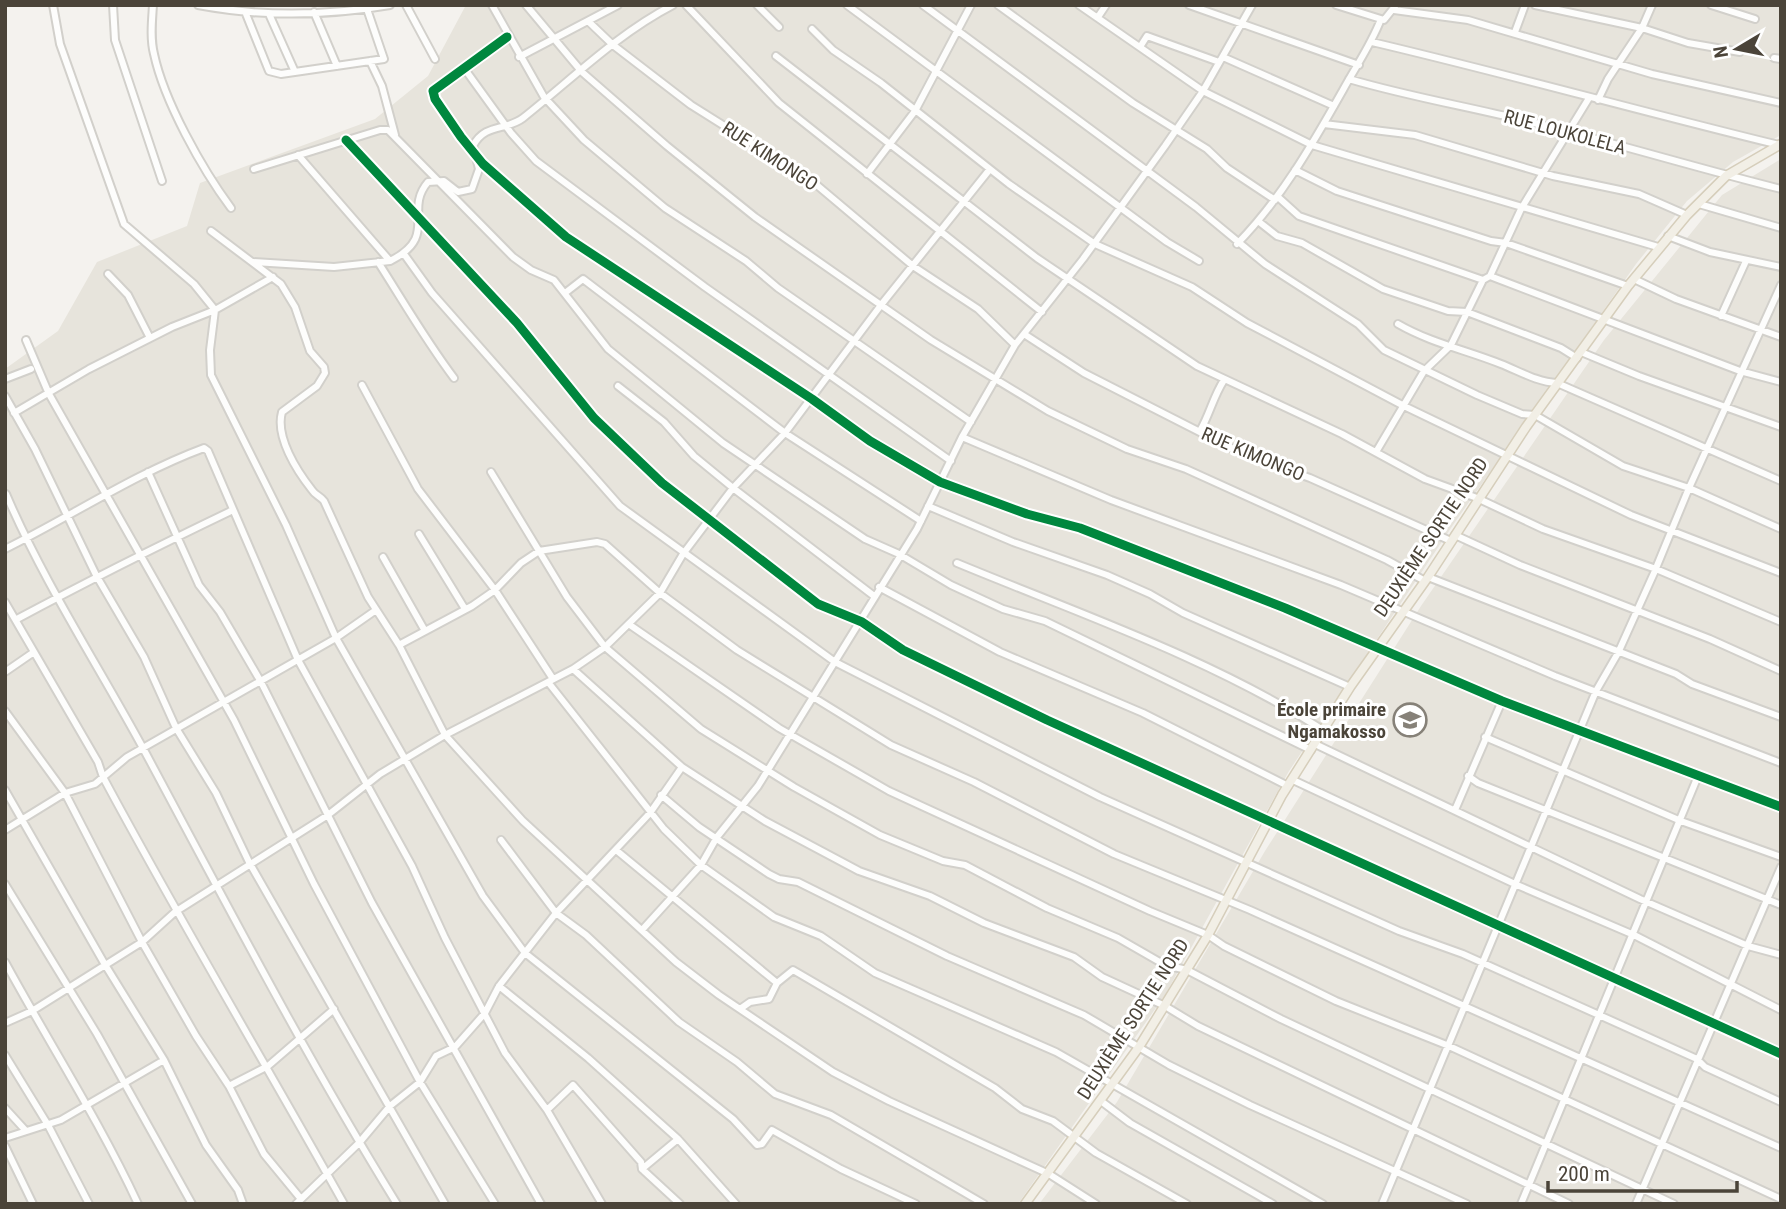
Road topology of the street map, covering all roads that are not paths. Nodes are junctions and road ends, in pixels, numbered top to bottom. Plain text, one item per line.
1 (53, 5) edge
2 (113, 5) edge
3 (153, 5) edge
4 (198, 5) edge
5 (390, 5) edge
6 (406, 5) edge
7 (492, 5) edge
8 (526, 5) edge
9 (618, 5) edge
10 (673, 5) edge
11 (686, 5) edge
12 (757, 5) edge
13 (847, 5) edge
14 (923, 5) edge
15 (971, 5) edge
16 (998, 5) edge
17 (1079, 5) edge
18 (1106, 5) edge
19 (1189, 5) edge
20 (1252, 5) edge
21 (1336, 5) edge
22 (1525, 5) edge
23 (1535, 5) edge
24 (1652, 5) edge
25 (1711, 5) edge
26 (362, 8) edge
27 (605, 8) edge
28 (1395, 8) edge
29 (314, 12) junction
30 (246, 14) junction
31 (269, 14) junction
32 (1098, 17) junction
33 (1381, 19) junction
34 (1755, 19) dead end
35 (589, 22) junction
36 (1243, 22) junction
37 (779, 27) dead end
38 (1642, 28) junction
39 (812, 29) dead end
40 (959, 31) junction
41 (1515, 32) junction
42 (507, 37) junction
43 (552, 38) junction
44 (1372, 42) junction
45 (613, 45) junction
46 (1140, 47) junction
47 (1740, 52) dead end
48 (776, 56) dead end
49 (519, 57) junction
50 (435, 59) dead end
51 (1221, 60) junction
52 (370, 61) junction
53 (1618, 63) junction
54 (1359, 65) junction
55 (337, 66) junction
56 (464, 68) junction
57 (295, 72) junction
58 (582, 72) junction
59 (938, 72) junction
60 (1349, 79) junction
61 (1203, 91) junction
62 (544, 97) junction
63 (1589, 98) junction
64 (1598, 100) junction
65 (1781, 103) edge
66 (1334, 106) junction
67 (915, 111) junction
68 (506, 124) junction
69 (1324, 124) junction
70 (1177, 129) junction
71 (1566, 131) junction
72 (396, 137) junction
73 (346, 140) junction
74 (887, 145) junction
75 (1311, 145) junction
76 (1780, 145) edge
77 (473, 152) junction
78 (298, 155) junction
79 (254, 169) dead end
80 (990, 169) junction
81 (1295, 170) junction
82 (1148, 171) junction
83 (1543, 172) junction
84 (867, 173) junction
85 (1726, 176) junction
86 (438, 180) junction
87 (162, 181) dead end
88 (1781, 189) edge
89 (1277, 199) junction
90 (964, 203) junction
91 (1699, 204) junction
92 (1121, 207) junction
93 (230, 208) dead end
94 (1521, 209) junction
95 (1687, 215) junction
96 (1258, 221) junction
97 (421, 222) junction
98 (1781, 228) edge
99 (941, 231) junction
100 (211, 232) dead end
101 (1668, 236) junction
102 (1506, 243) junction
103 (1095, 244) junction
104 (1237, 244) junction
105 (1658, 247) junction
106 (404, 254) junction
107 (390, 261) junction
108 (1199, 261) dead end
109 (1746, 261) junction
110 (252, 262) junction
111 (378, 262) junction
112 (913, 266) junction
113 (1781, 267) edge
114 (107, 274) dead end
115 (273, 277) junction
116 (1069, 278) junction
117 (1486, 278) junction
118 (1634, 279) junction
119 (1781, 285) edge
120 (1628, 286) junction
121 (565, 293) junction
122 (1778, 299) edge
123 (881, 305) junction
124 (215, 310) junction
125 (1466, 312) junction
126 (1042, 313) junction
127 (1721, 316) junction
128 (1604, 320) junction
129 (1398, 324) dead end
130 (1760, 328) junction
131 (1024, 334) junction
132 (1781, 337) edge
133 (150, 338) junction
134 (855, 339) junction
135 (26, 340) dead end
136 (1015, 345) junction
137 (1451, 345) junction
138 (1579, 355) junction
139 (31, 369) dead end
140 (1424, 371) junction
141 (1741, 371) junction
142 (831, 374) junction
143 (454, 378) dead end
144 (5, 379) edge
145 (995, 380) junction
146 (1224, 380) junction
147 (1781, 382) edge
148 (1557, 383) junction
149 (362, 385) dead end
150 (618, 386) dead end
151 (49, 394) junction
152 (5, 396) edge
153 (812, 399) junction
154 (1404, 406) junction
155 (1724, 408) junction
156 (15, 413) junction
157 (1535, 415) junction
158 (971, 422) junction
159 (1781, 427) edge
160 (1200, 431) junction
161 (785, 433) junction
162 (962, 437) junction
163 (1705, 450) junction
164 (1376, 452) junction
165 (1507, 453) junction
166 (951, 461) junction
167 (755, 464) junction
168 (148, 472) junction
169 (491, 472) dead end
170 (1781, 481) edge
171 (940, 482) junction
172 (733, 488) junction
173 (1689, 488) junction
174 (6, 494) edge
175 (105, 498) junction
176 (1477, 498) junction
177 (928, 506) junction
178 (233, 510) junction
179 (67, 516) junction
180 (711, 519) junction
181 (921, 522) junction
182 (1671, 529) junction
183 (1781, 529) edge
184 (419, 534) dead end
185 (178, 536) junction
186 (27, 538) junction
187 (1453, 538) junction
188 (5, 549) edge
189 (538, 551) junction
190 (682, 554) junction
191 (899, 554) junction
192 (142, 557) junction
193 (383, 558) dead end
194 (957, 562) dead end
195 (1656, 569) junction
196 (1781, 573) edge
197 (96, 575) junction
198 (1427, 579) junction
199 (878, 587) junction
200 (495, 590) junction
201 (660, 593) junction
202 (874, 596) junction
203 (57, 597) junction
204 (5, 602) edge
205 (376, 610) junction
206 (465, 610) junction
207 (1403, 612) junction
208 (1636, 612) junction
209 (17, 619) junction
210 (862, 622) junction
211 (1781, 622) edge
212 (630, 625) junction
213 (425, 631) junction
214 (336, 638) junction
215 (399, 645) junction
216 (605, 647) junction
217 (1376, 648) junction
218 (34, 652) junction
219 (1618, 653) junction
220 (298, 660) junction
221 (835, 662) junction
222 (573, 669) junction
223 (1781, 671) edge
224 (5, 673) edge
225 (550, 681) junction
226 (261, 682) junction
227 (1350, 687) junction
228 (1596, 691) junction
229 (812, 698) junction
230 (222, 701) junction
231 (1502, 701) junction
232 (5, 711) edge
233 (1781, 717) edge
234 (176, 727) junction
235 (1323, 730) junction
236 (1580, 731) junction
237 (788, 733) junction
238 (445, 736) junction
239 (1485, 737) junction
240 (1313, 747) junction
241 (143, 749) junction
242 (404, 759) junction
243 (1781, 763) edge
244 (682, 767) junction
245 (768, 769) junction
246 (1564, 770) junction
247 (1468, 776) junction
248 (1698, 776) junction
249 (103, 777) junction
250 (366, 783) junction
251 (1291, 783) junction
252 (5, 790) edge
253 (65, 793) junction
254 (661, 795) junction
255 (744, 806) junction
256 (1781, 807) edge
257 (1455, 810) junction
258 (1546, 811) junction
259 (650, 813) junction
260 (328, 815) junction
261 (23, 819) junction
262 (1269, 819) junction
263 (1681, 821) junction
264 (5, 830) edge
265 (290, 837) junction
266 (717, 837) junction
267 (501, 840) dead end
268 (1533, 846) junction
269 (616, 850) junction
270 (1781, 857) edge
271 (1665, 860) junction
272 (249, 862) junction
273 (1245, 862) junction
274 (701, 865) junction
275 (1781, 867) edge
276 (590, 879) junction
277 (5, 884) edge
278 (214, 885) junction
279 (1517, 885) junction
280 (672, 898) junction
281 (1224, 900) junction
282 (1767, 900) junction
283 (1647, 902) junction
284 (1781, 905) edge
285 (175, 912) junction
286 (556, 913) junction
287 (1499, 928) junction
288 (642, 930) junction
289 (1208, 935) junction
290 (1634, 935) junction
291 (142, 942) junction
292 (1748, 946) junction
293 (525, 953) junction
294 (1781, 955) edge
295 (5, 962) edge
296 (104, 963) junction
297 (1483, 965) junction
298 (1187, 970) junction
299 (1617, 977) junction
300 (777, 984) junction
301 (1730, 985) junction
302 (499, 986) junction
303 (67, 989) junction
304 (1166, 1006) junction
305 (1466, 1006) junction
306 (334, 1009) junction
307 (740, 1009) junction
308 (1781, 1010) edge
309 (32, 1011) junction
310 (485, 1013) junction
311 (1600, 1015) junction
312 (5, 1023) edge
313 (1714, 1024) junction
314 (301, 1039) junction
315 (455, 1046) junction
316 (1449, 1046) junction
317 (1139, 1048) junction
318 (1781, 1054) edge
319 (5, 1055) edge
320 (1580, 1057) junction
321 (1698, 1059) junction
322 (164, 1060) junction
323 (268, 1066) junction
324 (420, 1082) junction
325 (122, 1083) junction
326 (1113, 1084) junction
327 (229, 1086) junction
328 (1431, 1089) junction
329 (1563, 1100) junction
330 (1101, 1101) junction
331 (1678, 1101) junction
332 (1781, 1102) edge
333 (89, 1104) junction
334 (390, 1106) junction
335 (5, 1108) edge
336 (547, 1110) junction
337 (48, 1125) junction
338 (1415, 1128) junction
339 (26, 1131) junction
340 (1076, 1136) junction
341 (5, 1138) edge
342 (678, 1139) junction
343 (359, 1143) junction
344 (1546, 1143) junction
345 (1660, 1144) junction
346 (5, 1146) edge
347 (1781, 1148) edge
348 (642, 1169) junction
349 (1396, 1170) junction
350 (327, 1173) junction
351 (1049, 1174) junction
352 (1529, 1185) junction
353 (1642, 1190) junction
354 (298, 1201) edge
355 (1781, 1202) edge
356 (33, 1204) edge
357 (89, 1204) edge
358 (138, 1204) edge
359 (192, 1204) edge
360 (243, 1204) edge
361 (344, 1204) edge
362 (397, 1204) edge
363 (445, 1204) edge
364 (495, 1204) edge
365 (541, 1204) edge
366 (602, 1204) edge
367 (680, 1204) edge
368 (736, 1204) edge
369 (916, 1204) edge
370 (984, 1204) edge
371 (1026, 1204) edge
372 (1096, 1204) edge
373 (1187, 1204) edge
374 (1273, 1204) edge
375 (1324, 1204) edge
376 (1382, 1204) edge
377 (1467, 1204) edge
378 (1521, 1204) edge
379 (1569, 1204) edge
380 (1636, 1204) edge
381 (1674, 1204) edge

1 - 124 street
2 - 87 street
3 - 93 street
4 - 30 street
5 - 26 street
6 - 50 street
7 - 42 street
8 - 43 street
9 - 27 street
10 - 45 street
11 - 84 street
12 - 37 street
13 - 59 street
14 - 40 street
15 - 40 street
16 - 70 street
17 - 32 street
18 - 32 street
19 - 36 street
20 - 36 street
21 - 33 street
22 - 41 street
23 - 38 street
24 - 38 street
25 - 34 street
26 - 29 street
26 - 52 street
27 - 35 street
28 - 33 street
28 - 41 street
29 - 31 street
29 - 55 street
30 - 31 street
30 - 57 street
31 - 57 street
32 - 46 street
33 - 44 street
35 - 43 street
35 - 45 street, RUE KIMONGO
36 - 51 street
36 - 54 street
38 - 47 street
38 - 53 street
39 - 67 street
40 - 59 street
40 - 82 street
41 - 53 street
42 - 49 street
42 - 56 street
43 - 49 street
43 - 58 street
44 - 54 street
44 - 63 street
45 - 58 street
45 - 112 street, RUE KIMONGO
46 - 51 street
46 - 61 street
48 - 74 street
49 - 62 street
51 - 61 street
51 - 66 street
52 - 55 street
52 - 72 street
53 - 64 street
53 - 65 street
54 - 60 street
55 - 57 street
56 - 68 street
56 - 77 street
58 - 62 street
58 - 123 street
59 - 67 street
59 - 92 street
60 - 66 street
60 - 71 street, RUE LOUKOLELA
61 - 70 street
61 - 75 street
62 - 68 street
62 - 134 street
63 - 64 street
63 - 71 street
64 - 76 street
66 - 69 street
67 - 74 street
67 - 80 street
68 - 77 street
68 - 142 street
69 - 75 street
69 - 83 street
70 - 82 street
70 - 89 street
71 - 83 street
71 - 85 street, RUE LOUKOLELA
72 - 73 street
72 - 86 street
73 - 78 street
73 - 97 street
74 - 84 street
74 - 90 street
75 - 81 street
75 - 94 street
76 - 85 main road, DEUXIÈME SORTIE NORD
77 - 86 street
77 - 153 street
78 - 79 street
78 - 107 street
80 - 90 street
80 - 103 street
81 - 89 street
81 - 102 street
82 - 92 street
82 - 104 street
83 - 94 street
83 - 95 street
84 - 99 street
85 - 88 street, RUE LOUKOLELA
85 - 91 main road, DEUXIÈME SORTIE NORD
86 - 97 street
86 - 121 street
89 - 96 street
89 - 117 street
90 - 99 street
90 - 116 street
91 - 95 main road, DEUXIÈME SORTIE NORD
91 - 98 street
92 - 103 street
92 - 108 street
94 - 102 street
94 - 105 street
95 - 101 main road, DEUXIÈME SORTIE NORD
96 - 104 street
96 - 125 street
97 - 106 street
97 - 180 street
99 - 112 street
99 - 126 street
100 - 110 street
101 - 105 main road, DEUXIÈME SORTIE NORD
101 - 109 street
102 - 117 street
102 - 120 street
103 - 116 street
103 - 154 street
104 - 140 street
105 - 118 main road, DEUXIÈME SORTIE NORD
106 - 107 street
106 - 190 street
107 - 111 street
109 - 113 street
109 - 127 street
110 - 111 street
110 - 115 street
111 - 143 street
112 - 123 street
112 - 136 street, RUE KIMONGO
114 - 133 street
115 - 124 street
115 - 205 street
116 - 126 street
116 - 146 street
117 - 125 street
117 - 128 street
118 - 120 main road, DEUXIÈME SORTIE NORD
118 - 127 street
119 - 122 street
120 - 128 main road, DEUXIÈME SORTIE NORD
121 - 161 street
121 - 167 street
122 - 130 street
123 - 134 street
123 - 145 street
124 - 133 street
124 - 214 street
125 - 137 street
125 - 138 street
126 - 131 street
127 - 130 street
128 - 138 main road, DEUXIÈME SORTIE NORD
128 - 141 street
129 - 137 street
130 - 132 street
130 - 141 street
131 - 136 street
131 - 160 street, RUE KIMONGO
133 - 151 street
134 - 142 street
134 - 158 street
135 - 151 street
136 - 145 street
137 - 140 street
137 - 148 street
138 - 148 main road, DEUXIÈME SORTIE NORD
138 - 155 street
139 - 144 street
140 - 154 street
140 - 157 street
141 - 147 street
141 - 155 street
142 - 153 street
142 - 166 street
145 - 158 street
145 - 198 street
146 - 160 street
146 - 164 street
148 - 157 main road, DEUXIÈME SORTIE NORD
148 - 163 street
149 - 200 street
150 - 172 street
151 - 156 street
151 - 175 street
152 - 156 street
153 - 161 street
153 - 171 street
154 - 164 street
154 - 165 street
155 - 159 street
155 - 163 street
156 - 179 street
157 - 165 main road, DEUXIÈME SORTIE NORD
157 - 173 street
158 - 162 street
160 - 187 street, RUE KIMONGO
161 - 167 street
161 - 181 street
162 - 166 street
162 - 207 street
163 - 170 street
163 - 173 street
164 - 176 street
165 - 176 main road, DEUXIÈME SORTIE NORD
165 - 182 street
166 - 171 street
167 - 172 street
167 - 191 street
168 - 175 street
168 - 178 street
168 - 185 street
169 - 189 street
171 - 177 street
171 - 217 street
172 - 180 street
172 - 202 street
173 - 182 street
173 - 183 street
174 - 186 street
175 - 179 street
175 - 192 street
176 - 187 main road, DEUXIÈME SORTIE NORD
176 - 195 street
177 - 181 street
177 - 227 street
178 - 185 street
178 - 220 street
179 - 186 street
179 - 197 street
180 - 190 street
180 - 210 street
181 - 191 street
182 - 195 street
182 - 196 street
184 - 206 street
185 - 192 street
185 - 226 street
186 - 188 street
186 - 203 street
187 - 198 main road, DEUXIÈME SORTIE NORD
187 - 208 street, RUE KIMONGO
189 - 200 street
189 - 201 street
189 - 216 street
190 - 201 street
190 - 221 street
191 - 199 street
191 - 240 street
192 - 197 street
192 - 230 street
193 - 213 street
194 - 235 street
195 - 208 street
195 - 211 street
197 - 203 street
197 - 234 street
198 - 207 main road, DEUXIÈME SORTIE NORD
198 - 219 street
199 - 202 street
199 - 251 street
200 - 206 street
200 - 225 street
201 - 212 street
201 - 229 street
202 - 210 street
203 - 209 street
203 - 241 street
204 - 209 street
205 - 214 street
205 - 215 street
206 - 213 street
207 - 217 main road, DEUXIÈME SORTIE NORD
207 - 228 street
208 - 219 street
208 - 223 street, RUE KIMONGO
209 - 218 street
210 - 221 street
210 - 262 street
212 - 216 street
212 - 237 street
213 - 215 street
214 - 220 street
214 - 242 street
215 - 238 street
216 - 222 street
216 - 245 street
217 - 227 main road, DEUXIÈME SORTIE NORD
217 - 231 street
218 - 224 street
218 - 249 street
219 - 228 street
219 - 233 street
220 - 226 street
220 - 250 street
221 - 229 street
221 - 273 street
222 - 225 street
222 - 244 street
225 - 238 street
225 - 259 street
226 - 230 street
226 - 260 street
227 - 235 main road, DEUXIÈME SORTIE NORD
228 - 236 street
228 - 243 street
229 - 237 street
229 - 281 street
230 - 234 street
230 - 265 street
231 - 236 street
231 - 239 street
232 - 253 street
234 - 241 street
234 - 272 street
235 - 240 main road, DEUXIÈME SORTIE NORD
236 - 246 street
236 - 248 street
237 - 245 street
237 - 289 street
238 - 242 street
238 - 276 street
239 - 246 street
239 - 247 street
240 - 251 main road, DEUXIÈME SORTIE NORD
240 - 257 street
241 - 249 street
241 - 278 street
242 - 250 street
242 - 293 street
244 - 254 street
244 - 255 street
245 - 255 street
245 - 298 street
246 - 258 street
246 - 263 street
247 - 257 street
247 - 258 street
248 - 256 street
248 - 263 street
249 - 253 street
249 - 285 street
250 - 260 street
250 - 310 street
251 - 262 main road, DEUXIÈME SORTIE NORD
251 - 279 street
252 - 261 street
253 - 261 street
253 - 291 street
254 - 259 street
254 - 266 street
255 - 266 street
255 - 304 street
257 - 268 street
258 - 268 street
258 - 271 street
259 - 269 street
259 - 274 street
260 - 265 street
260 - 315 street
261 - 264 street
261 - 296 street
262 - 273 main road, DEUXIÈME SORTIE NORD
262 - 287 street
263 - 270 street
263 - 271 street
265 - 272 street
265 - 324 street
266 - 274 street
266 - 317 street
267 - 286 street
268 - 279 street
268 - 283 street
269 - 276 street
269 - 280 street
271 - 282 street
271 - 283 street
272 - 278 street
272 - 306 street
273 - 281 main road, DEUXIÈME SORTIE NORD
273 - 297 street
274 - 280 street
274 - 326 street
275 - 282 street
276 - 286 street
276 - 288 street
277 - 303 street
278 - 285 street
278 - 314 street
279 - 287 street
279 - 290 street
280 - 288 street
280 - 300 street
281 - 289 main road, DEUXIÈME SORTIE NORD
281 - 305 street
282 - 284 street
282 - 292 street
283 - 290 street
283 - 292 street
285 - 291 street
285 - 323 street
286 - 293 street
286 - 370 street
287 - 297 street
287 - 299 street
288 - 307 street
289 - 298 main road, DEUXIÈME SORTIE NORD
289 - 316 street
290 - 299 street
290 - 301 street
291 - 296 street
291 - 327 street
292 - 294 street
292 - 301 street
293 - 302 street
293 - 369 street
295 - 309 street
296 - 303 street
296 - 322 street
297 - 305 street
297 - 311 street
298 - 304 main road, DEUXIÈME SORTIE NORD
298 - 328 street
299 - 311 street
299 - 313 street
300 - 307 street
300 - 340 street
301 - 308 street
301 - 313 street
302 - 310 street
302 - 342 street
303 - 309 street
303 - 325 street
304 - 317 main road, DEUXIÈME SORTIE NORD
304 - 338 street
305 - 316 street
305 - 320 street
306 - 314 street
306 - 334 street
307 - 351 street
309 - 312 street
309 - 333 street
310 - 315 street
310 - 336 street
311 - 320 street
311 - 321 street
313 - 318 street
313 - 321 street
314 - 323 street
314 - 343 street
315 - 324 street
315 - 365 street
316 - 328 street
316 - 329 street
317 - 326 main road, DEUXIÈME SORTIE NORD
317 - 349 street
319 - 337 street
320 - 329 street
320 - 331 street
321 - 331 street
321 - 332 street
322 - 325 street
322 - 360 street
323 - 327 street
323 - 350 street
324 - 334 street
324 - 364 street
325 - 333 street
325 - 359 street
326 - 330 main road, DEUXIÈME SORTIE NORD
326 - 375 street
327 - 354 street
328 - 338 street
328 - 344 street
329 - 344 street
329 - 345 street
330 - 340 main road, DEUXIÈME SORTIE NORD
330 - 374 street
331 - 345 street
331 - 347 street
333 - 337 street
333 - 358 street
334 - 343 street
334 - 363 street
335 - 339 street
336 - 348 street
336 - 366 street
337 - 339 street
337 - 357 street
338 - 349 street
338 - 352 street
339 - 341 street
340 - 351 main road, DEUXIÈME SORTIE NORD
340 - 373 street
342 - 348 street
342 - 368 street
343 - 350 street
343 - 362 street
344 - 352 street
344 - 353 street
345 - 353 street
345 - 355 street
346 - 356 street
348 - 367 street
349 - 376 street
349 - 377 street
350 - 354 street
350 - 361 street
351 - 371 main road, DEUXIÈME SORTIE NORD
351 - 372 street
352 - 378 street
352 - 379 street
353 - 380 street
353 - 381 street

